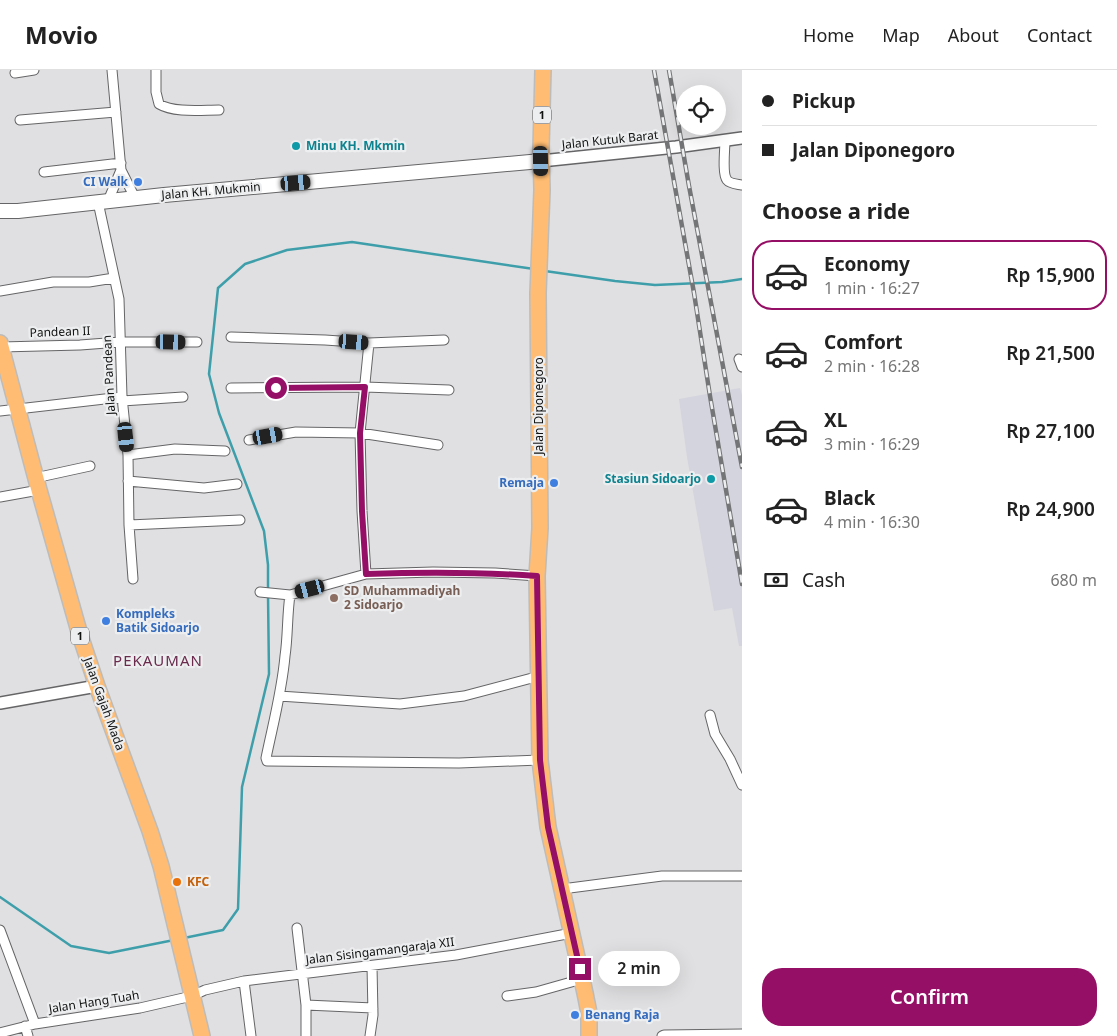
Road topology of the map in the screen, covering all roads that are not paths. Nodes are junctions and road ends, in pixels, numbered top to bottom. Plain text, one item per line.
1 (34, 70) edge
2 (112, 70) edge
3 (156, 70) edge
4 (543, 70) edge
5 (15, 73) dead end
6 (219, 110) dead end
7 (116, 112) junction
8 (20, 120) dead end
9 (742, 138) edge
10 (725, 140) junction
11 (541, 161) junction
12 (121, 166) junction
13 (44, 172) dead end
14 (742, 185) edge
15 (135, 198) junction
16 (103, 202) junction
17 (0, 211) edge
18 (114, 278) junction
19 (0, 291) edge
20 (231, 337) dead end
21 (444, 340) dead end
22 (120, 342) junction
23 (197, 342) dead end
24 (369, 343) junction
25 (1, 345) edge
26 (365, 387) junction
27 (231, 388) dead end
28 (449, 390) dead end
29 (183, 397) dead end
30 (122, 399) junction
31 (16, 409) junction
32 (0, 412) edge
33 (360, 433) junction
34 (249, 440) dead end
35 (438, 445) dead end
36 (225, 451) dead end
37 (128, 455) junction
38 (90, 466) dead end
39 (128, 481) junction
40 (37, 484) junction
41 (237, 484) dead end
42 (0, 497) edge
43 (240, 520) dead end
44 (129, 525) junction
45 (366, 574) junction
46 (537, 576) junction
47 (133, 579) dead end
48 (260, 592) dead end
49 (287, 595) junction
50 (539, 678) junction
51 (97, 686) junction
52 (280, 696) junction
53 (0, 703) edge
54 (710, 715) dead end
55 (540, 760) junction
56 (742, 785) edge
57 (742, 876) edge
58 (562, 889) junction
59 (297, 928) dead end
60 (0, 930) edge
61 (572, 933) junction
62 (372, 966) junction
63 (303, 973) junction
64 (582, 979) junction
65 (244, 981) junction
66 (192, 996) junction
67 (507, 996) dead end
68 (306, 1005) junction
69 (373, 1008) junction
70 (35, 1024) junction
71 (26, 1026) junction
72 (0, 1033) edge
73 (742, 1034) edge
74 (28, 1036) edge
75 (202, 1036) edge
76 (251, 1036) edge
77 (306, 1036) edge
78 (370, 1036) edge
79 (589, 1036) edge
80 (662, 1036) edge

1 - 5 street
2 - 7 street
3 - 6 street
4 - 11 highway, 1
7 - 8 street
7 - 12 street
9 - 10 street, Jalan Kutuk Barat
10 - 11 street, Jalan Kutuk Barat
10 - 14 street
11 - 15 main road, Jalan KH. Mukmin
11 - 46 highway, Jalan Diponegoro / 1
12 - 13 street
12 - 15 street
12 - 16 street
15 - 16 main road, Jalan KH. Mukmin
16 - 17 main road, Jalan KH. Mukmin
16 - 18 street, Jalan Pandean
18 - 19 street
18 - 22 street, Jalan Pandean
20 - 24 street
21 - 24 street
22 - 23 street, Pandean II
22 - 25 street, Pandean II
22 - 30 street, Jalan Pandean
24 - 26 street
25 - 31 highway, Jalan Gajah Mada / 1
26 - 27 street
26 - 28 street
26 - 33 street
29 - 30 street
30 - 31 street
30 - 37 street, Jalan Pandean
31 - 32 street
31 - 40 highway, Jalan Gajah Mada / 1
33 - 34 street
33 - 35 street
33 - 45 street
36 - 37 street
37 - 39 street, Jalan Pandean
38 - 40 street
39 - 41 street
39 - 44 street, Jalan Pandean
40 - 42 street
40 - 51 highway, Jalan Gajah Mada / 1
43 - 44 street
44 - 47 street, Jalan Pandean
45 - 46 street
45 - 49 street
46 - 50 highway, Jalan Diponegoro / 1
48 - 49 street
49 - 52 street
50 - 52 street
50 - 55 highway, Jalan Diponegoro / 1
51 - 53 street
51 - 66 highway, Jalan Gajah Mada / 1
52 - 55 street
54 - 56 street
55 - 58 highway, Jalan Diponegoro / 1
57 - 58 street
58 - 61 highway, Jalan Diponegoro / 1
59 - 63 street
60 - 70 street
61 - 62 street, Jalan Sisingamangaraja XII
61 - 64 highway, Jalan Diponegoro / 1
62 - 63 street, Jalan Sisingamangaraja XII
62 - 69 street
63 - 65 street, Jalan Sisingamangaraja XII
63 - 68 street
64 - 67 street
64 - 79 highway, Jalan Diponegoro / 1
65 - 66 street, Jalan Sisingamangaraja XII
65 - 76 street
66 - 70 street, Jalan Hang Tuah
66 - 75 highway, Jalan Gajah Mada / 1
68 - 69 street
68 - 77 street
69 - 78 street
70 - 71 street, Jalan Hang Tuah
71 - 72 street, Jalan Hang Tuah
71 - 74 street
73 - 80 street

